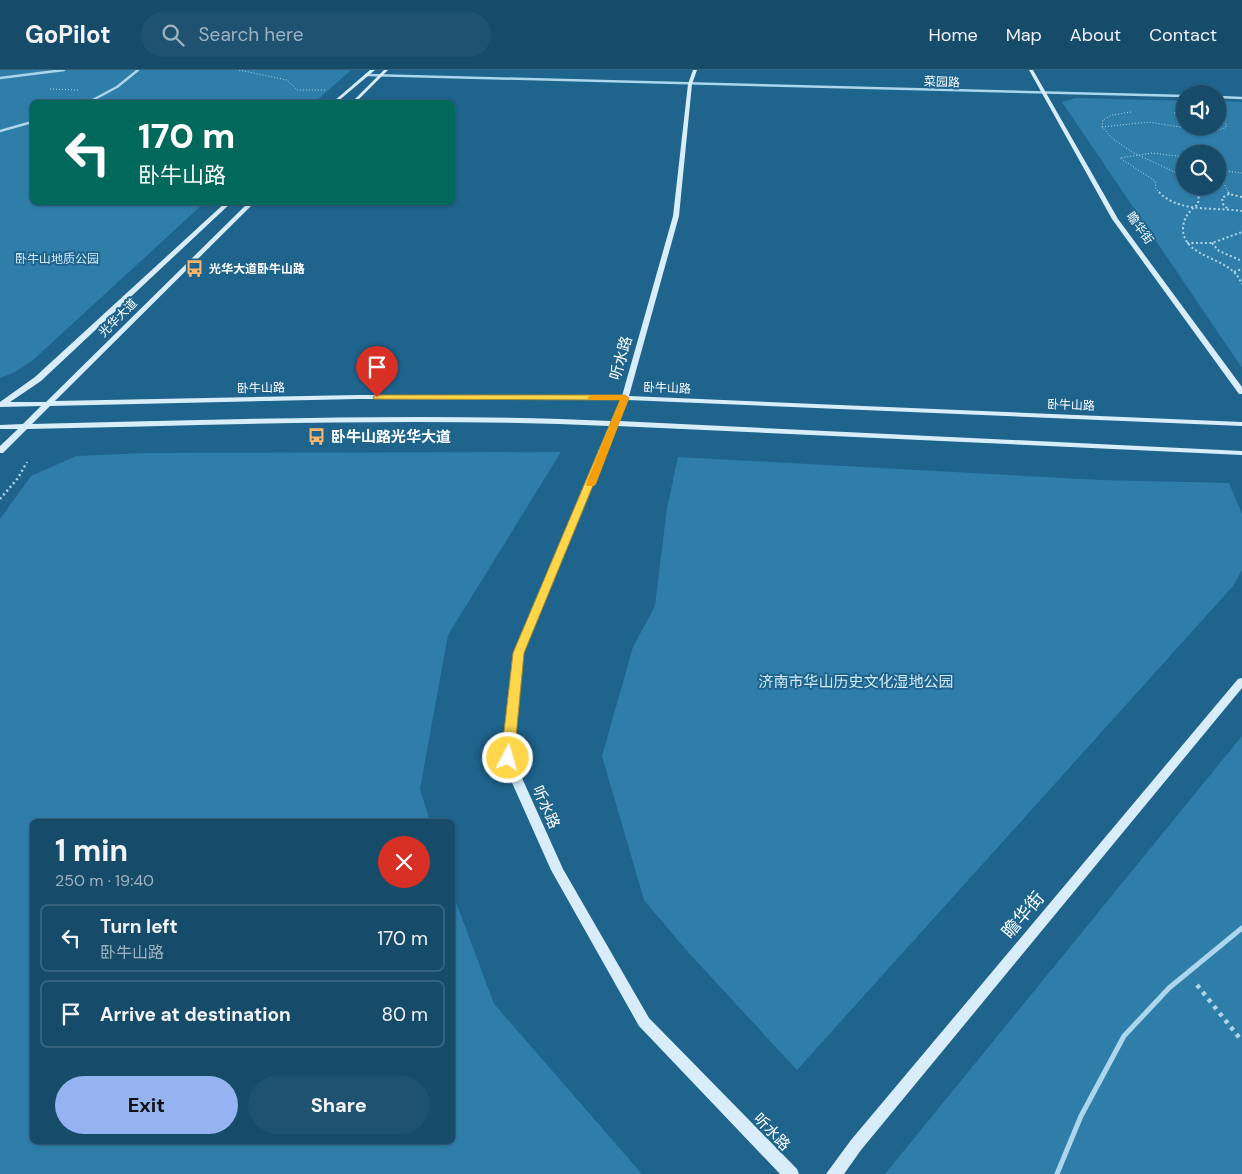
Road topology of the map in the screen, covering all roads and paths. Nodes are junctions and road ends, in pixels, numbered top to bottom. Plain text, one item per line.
1 (64, 70) edge
2 (138, 70) edge
3 (239, 70) edge
4 (373, 70) edge
5 (386, 70) edge
6 (695, 70) edge
7 (1030, 70) edge
8 (368, 75) junction
9 (380, 76) junction
10 (0, 78) edge
11 (266, 78) dead end
12 (690, 84) junction
13 (118, 87) junction
14 (45, 89) dead end
15 (334, 90) dead end
16 (1045, 93) junction
17 (1176, 96) edge
18 (1226, 97) edge
19 (1242, 98) edge
20 (93, 100) edge
21 (337, 100) edge
22 (356, 100) edge
23 (1132, 112) dead end
24 (1170, 113) dead end
25 (1176, 113) edge
26 (30, 123) edge
27 (1176, 126) edge
28 (1102, 128) junction
29 (0, 131) edge
30 (1137, 155) junction
31 (1176, 156) edge
32 (1176, 171) edge
33 (1226, 171) edge
34 (1242, 173) edge
35 (1226, 189) edge
36 (1229, 194) junction
37 (1200, 195) edge
38 (1242, 197) edge
39 (227, 205) edge
40 (250, 205) edge
41 (1195, 206) junction
42 (1242, 206) edge
43 (1230, 210) junction
44 (1236, 210) junction
45 (1242, 211) edge
46 (1242, 232) edge
47 (1186, 243) junction
48 (1212, 243) junction
49 (1242, 261) edge
50 (1242, 269) edge
51 (1234, 272) junction
52 (1242, 284) edge
53 (1242, 392) edge
54 (625, 398) junction
55 (50, 403) junction
56 (1, 406) edge
57 (616, 423) junction
58 (1242, 424) edge
59 (25, 426) junction
60 (0, 427) edge
61 (0, 451) edge
62 (1242, 453) edge
63 (27, 462) dead end
64 (0, 499) edge
65 (1242, 681) edge
66 (1242, 928) edge
67 (1187, 973) junction
68 (1242, 1041) edge
69 (791, 1174) edge
70 (834, 1174) edge
71 (1057, 1174) edge

1 - 10 street
2 - 13 street
3 - 11 path
3 - 15 path
4 - 8 main road
5 - 9 main road
6 - 12 main road, 听水路
7 - 16 main road, 瞻华街
8 - 9 street, 菜园路
8 - 21 main road
9 - 12 street, 菜园路
9 - 22 main road
12 - 16 street, 菜园路
12 - 54 main road, 听水路
13 - 14 path
13 - 20 street
16 - 17 street, 菜园路
16 - 53 main road, 瞻华街
18 - 19 street
23 - 28 path
24 - 25 path
26 - 29 street
27 - 28 path
28 - 30 path
30 - 31 path
30 - 32 path
30 - 41 path
33 - 34 path
35 - 36 path
36 - 38 path
36 - 43 path
37 - 41 path
39 - 56 main road, 光华大道
40 - 55 main road, 光华大道
41 - 43 path
41 - 47 path
42 - 44 path
43 - 44 path
44 - 45 path
46 - 48 path
47 - 48 path
47 - 51 path
48 - 49 path
50 - 51 path
51 - 52 path
54 - 55 main road, 卧牛山路
54 - 57 main road, 听水路
54 - 58 main road, 卧牛山路
55 - 56 main road, 卧牛山路
55 - 59 main road, 光华大道
57 - 59 main road
57 - 62 main road
57 - 69 main road, 听水路
59 - 60 main road
59 - 61 main road, 光华大道
63 - 64 path
65 - 70 main road, 瞻华街
66 - 67 lane
67 - 68 path
67 - 71 lane

